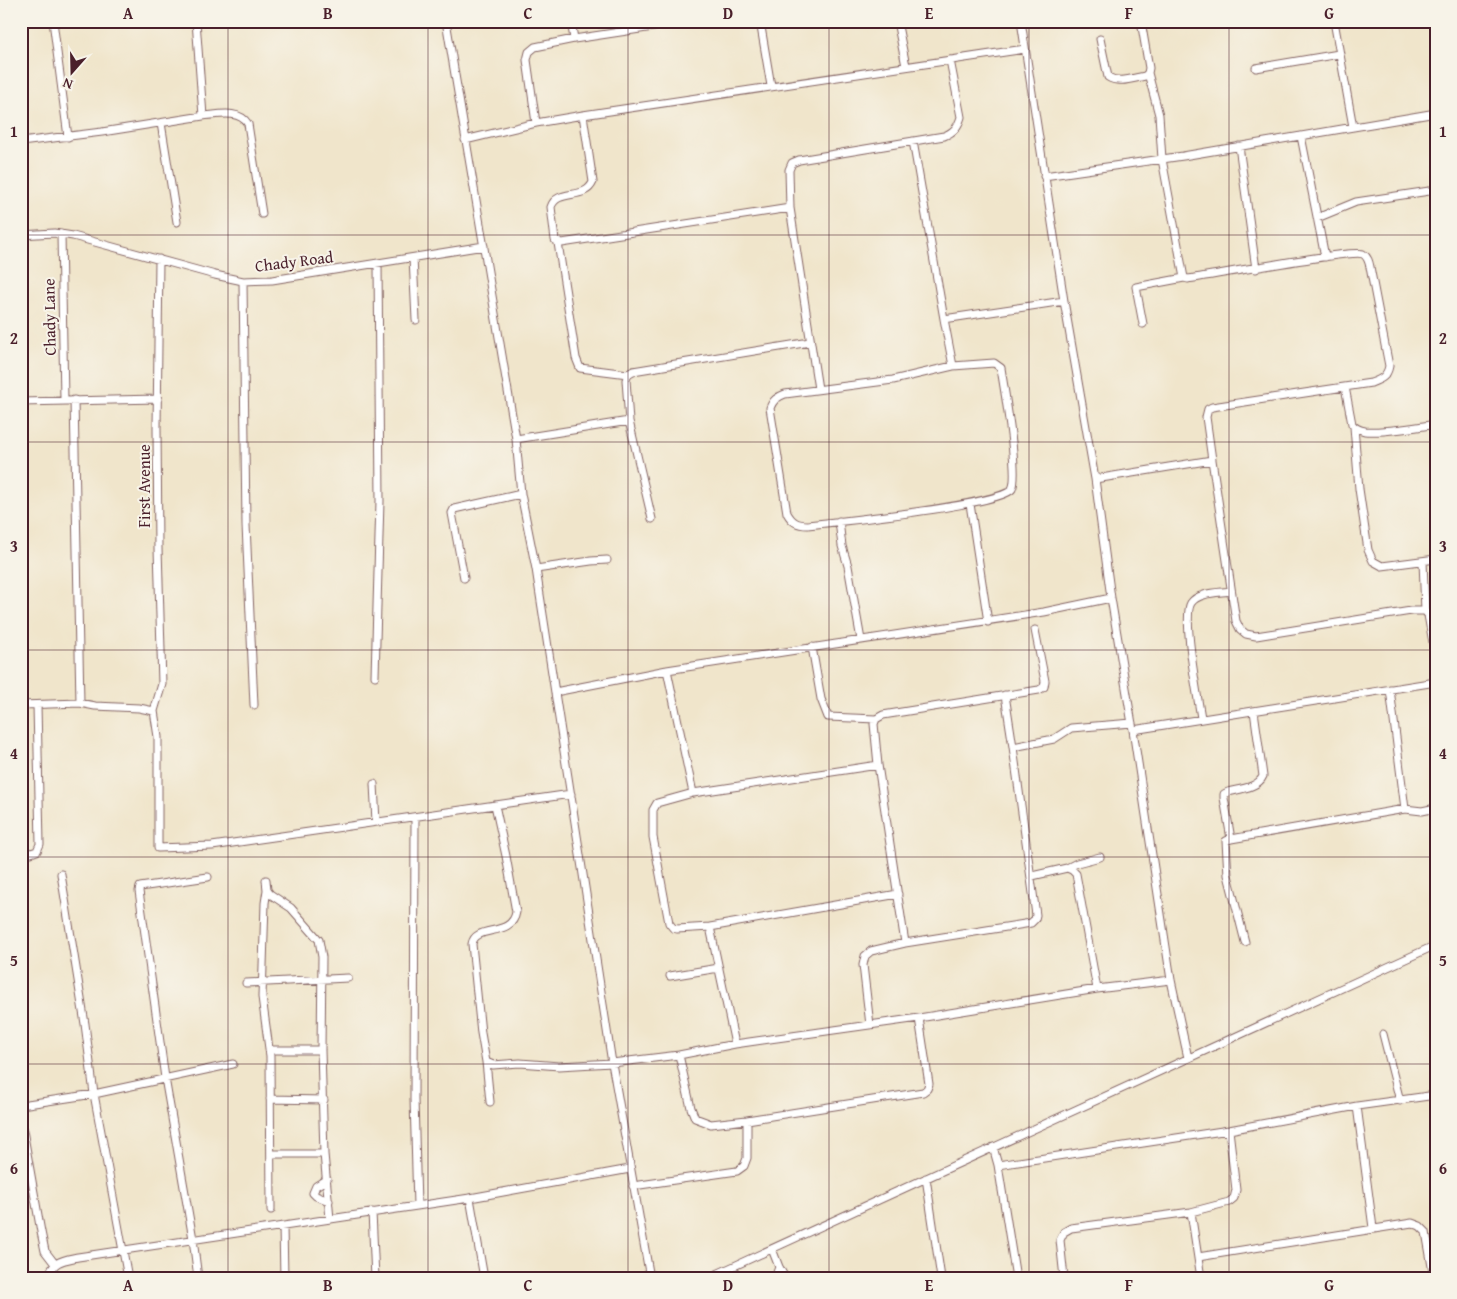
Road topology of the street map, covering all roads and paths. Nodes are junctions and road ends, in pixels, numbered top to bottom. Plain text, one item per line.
1 (53, 21) edge
2 (196, 21) edge
3 (446, 21) edge
4 (570, 21) edge
5 (692, 21) edge
6 (760, 21) edge
7 (897, 21) edge
8 (1021, 21) edge
9 (1141, 21) edge
10 (1334, 21) edge
11 (1100, 39) dead end
12 (574, 40) junction
13 (1025, 49) junction
14 (1339, 54) junction
15 (950, 60) junction
16 (906, 66) junction
17 (1256, 68) dead end
18 (1148, 73) junction
19 (771, 86) junction
20 (1436, 113) edge
21 (582, 115) junction
22 (203, 116) junction
23 (161, 123) junction
24 (536, 123) junction
25 (1353, 127) junction
26 (1301, 136) junction
27 (68, 137) junction
28 (465, 140) junction
29 (913, 141) junction
30 (21, 142) edge
31 (1239, 146) junction
32 (1162, 159) junction
33 (1044, 176) junction
34 (1436, 190) edge
35 (790, 208) junction
36 (262, 214) dead end
37 (1317, 218) junction
38 (177, 222) dead end
39 (61, 234) junction
40 (21, 235) edge
41 (558, 243) junction
42 (484, 246) junction
43 (1325, 257) junction
44 (413, 258) junction
45 (159, 259) junction
46 (378, 264) junction
47 (1256, 269) junction
48 (1184, 278) junction
49 (243, 281) junction
50 (1064, 302) junction
51 (944, 319) junction
52 (416, 320) dead end
53 (1143, 324) dead end
54 (810, 342) junction
55 (953, 366) junction
56 (628, 374) junction
57 (1345, 387) junction
58 (818, 389) junction
59 (158, 399) junction
60 (64, 400) junction
61 (74, 400) junction
62 (21, 402) edge
63 (629, 421) junction
64 (1436, 424) edge
65 (1354, 427) junction
66 (516, 439) junction
67 (1212, 460) junction
68 (1095, 479) junction
69 (521, 494) junction
70 (970, 504) junction
71 (652, 519) dead end
72 (839, 521) junction
73 (1436, 559) edge
74 (607, 560) dead end
75 (1423, 561) junction
76 (536, 569) junction
77 (464, 578) dead end
78 (1231, 591) junction
79 (1111, 598) junction
80 (1425, 611) junction
81 (988, 622) junction
82 (1035, 630) dead end
83 (861, 640) junction
84 (812, 648) junction
85 (1436, 659) edge
86 (667, 670) junction
87 (375, 676) dead end
88 (1436, 682) edge
89 (1390, 689) junction
90 (555, 692) junction
91 (1005, 695) junction
92 (80, 703) junction
93 (21, 705) edge
94 (36, 705) junction
95 (254, 705) dead end
96 (154, 711) junction
97 (1254, 711) junction
98 (1201, 718) junction
99 (876, 719) junction
100 (1133, 726) junction
101 (1013, 747) junction
102 (878, 765) junction
103 (374, 784) dead end
104 (693, 792) junction
105 (571, 794) junction
106 (495, 804) junction
107 (1436, 808) edge
108 (1405, 809) junction
109 (415, 817) junction
110 (376, 822) junction
111 (1231, 839) junction
112 (21, 852) edge
113 (1100, 858) dead end
114 (1067, 868) junction
115 (61, 874) dead end
116 (1032, 876) junction
117 (208, 877) dead end
118 (266, 880) dead end
119 (267, 890) junction
120 (898, 894) junction
121 (710, 927) junction
122 (1245, 942) dead end
123 (905, 943) junction
124 (1436, 945) edge
125 (719, 968) junction
126 (670, 976) dead end
127 (348, 978) dead end
128 (321, 979) junction
129 (1171, 980) junction
130 (263, 982) junction
131 (246, 983) dead end
132 (1097, 988) junction
133 (919, 1018) junction
134 (870, 1025) junction
135 (1383, 1034) dead end
136 (735, 1044) junction
137 (269, 1050) junction
138 (322, 1050) junction
139 (679, 1054) junction
140 (1188, 1058) junction
141 (486, 1062) junction
142 (612, 1063) junction
143 (234, 1064) dead end
144 (165, 1078) junction
145 (94, 1094) junction
146 (1436, 1095) edge
147 (270, 1099) junction
148 (324, 1100) junction
149 (1400, 1101) junction
150 (490, 1102) dead end
151 (21, 1105) edge
152 (1357, 1106) junction
153 (21, 1119) edge
154 (747, 1120) junction
155 (1229, 1130) junction
156 (993, 1147) junction
157 (271, 1154) junction
158 (324, 1154) junction
159 (998, 1165) junction
160 (630, 1169) junction
161 (926, 1178) junction
162 (326, 1179) junction
163 (633, 1186) junction
164 (470, 1198) junction
165 (328, 1201) junction
166 (417, 1206) junction
167 (271, 1210) dead end
168 (372, 1212) junction
169 (1191, 1212) junction
170 (330, 1219) junction
171 (283, 1226) junction
172 (1373, 1228) junction
173 (193, 1239) junction
174 (772, 1249) junction
175 (124, 1250) junction
176 (1198, 1257) junction
177 (55, 1264) junction
178 (779, 1267) junction
179 (49, 1278) edge
180 (128, 1278) edge
181 (198, 1278) edge
182 (284, 1278) edge
183 (375, 1278) edge
184 (484, 1278) edge
185 (650, 1278) edge
186 (708, 1278) edge
187 (775, 1278) edge
188 (785, 1278) edge
189 (942, 1278) edge
190 (1016, 1278) edge
191 (1064, 1278) edge
192 (1202, 1278) edge
193 (1434, 1278) edge

1 - 27 street
2 - 22 street
3 - 28 street
4 - 12 street
5 - 12 street
6 - 19 street
7 - 16 street
8 - 13 street
9 - 18 street
10 - 14 street
11 - 18 street
12 - 24 street
13 - 15 street
13 - 33 street
14 - 17 street
14 - 25 street
15 - 16 street
15 - 29 street
16 - 19 street
18 - 32 street
19 - 21 street
20 - 25 street
21 - 24 street
21 - 41 street
22 - 23 street
22 - 36 street
23 - 27 street
23 - 38 street
24 - 28 street
25 - 26 street
26 - 31 street
26 - 37 street
27 - 30 street
28 - 42 street
29 - 35 street
29 - 51 street
31 - 32 street
31 - 47 street
32 - 33 street
32 - 48 street
33 - 50 street
34 - 37 street
35 - 41 street
35 - 54 street
37 - 43 street
39 - 40 street, Chady Road
39 - 45 street, Chady Road
39 - 60 street, Chady Lane
41 - 56 street
42 - 44 street, Chady Road
42 - 66 street
43 - 47 street
43 - 57 street
44 - 46 street, Chady Road
44 - 52 street
45 - 49 street, Chady Road
45 - 59 street, First Avenue
46 - 49 street, Chady Road
46 - 87 street
47 - 48 street
48 - 53 street
49 - 95 street
50 - 51 street
50 - 68 street
51 - 55 street
54 - 56 street
54 - 58 street
55 - 58 street
55 - 70 street
56 - 63 street
57 - 65 street
57 - 67 street
58 - 72 street
59 - 61 street
59 - 96 street, First Avenue
60 - 61 street
60 - 62 street
61 - 92 street
63 - 66 street
63 - 71 street
64 - 65 street
65 - 75 street
66 - 69 street
67 - 68 street
67 - 78 street
68 - 79 street
69 - 76 street
69 - 77 street
70 - 72 street
70 - 81 street
72 - 83 street
73 - 75 street
74 - 76 street
75 - 80 street
76 - 90 street
78 - 80 street
78 - 98 street
79 - 81 street
79 - 100 street
80 - 85 street
81 - 83 street
82 - 91 street
83 - 84 street
84 - 86 street
84 - 99 street
86 - 90 street
86 - 104 street
88 - 89 street
89 - 97 street
89 - 108 street
90 - 105 street
91 - 99 street
91 - 101 street
92 - 94 street
92 - 96 street
93 - 94 street
94 - 112 street
96 - 110 street
97 - 98 street
97 - 111 street
98 - 100 street
99 - 102 street
100 - 101 street
100 - 129 street
101 - 116 street
102 - 104 street
102 - 120 street
103 - 110 street
104 - 121 street
105 - 106 street
105 - 142 street
106 - 109 street
106 - 141 street
107 - 108 street
108 - 111 street
109 - 110 street
109 - 166 street
111 - 122 street
113 - 114 street
114 - 116 street
114 - 132 street
115 - 145 street
116 - 123 street
117 - 144 street
118 - 119 street
119 - 128 street
119 - 130 street
120 - 121 street
120 - 123 street
121 - 125 street
123 - 134 street
124 - 140 street
125 - 126 street
125 - 136 street
127 - 128 street
128 - 130 street
128 - 138 street
129 - 132 street
129 - 140 street
130 - 131 street
130 - 137 street
132 - 133 street
133 - 134 street
133 - 154 street
134 - 136 street
135 - 149 street
136 - 139 street
137 - 138 street
137 - 147 street
138 - 148 street
139 - 142 street
139 - 154 street
140 - 156 street
141 - 142 street
141 - 150 street
142 - 160 street
143 - 144 street
144 - 145 street
144 - 173 street
145 - 151 street
145 - 175 street
146 - 149 street
147 - 148 street
147 - 157 street
148 - 158 street
149 - 152 street
152 - 155 street
152 - 172 street
153 - 177 street
154 - 163 street
155 - 159 street
155 - 169 street
156 - 159 street
156 - 161 street
157 - 158 street
157 - 167 street
158 - 162 street
159 - 190 street
160 - 163 street
160 - 164 street
161 - 174 street
161 - 189 street
162 - 165 street
162 - 165 street
163 - 185 street
164 - 166 street
164 - 184 street
165 - 170 street
166 - 168 street
168 - 170 street
168 - 183 street
169 - 176 street
169 - 191 street
170 - 171 street
171 - 173 street
171 - 182 street
172 - 176 street
172 - 193 street
173 - 175 street
173 - 181 street
174 - 178 street
174 - 186 street
175 - 177 street
175 - 180 street
176 - 192 street
177 - 179 street
178 - 187 street
178 - 188 street

